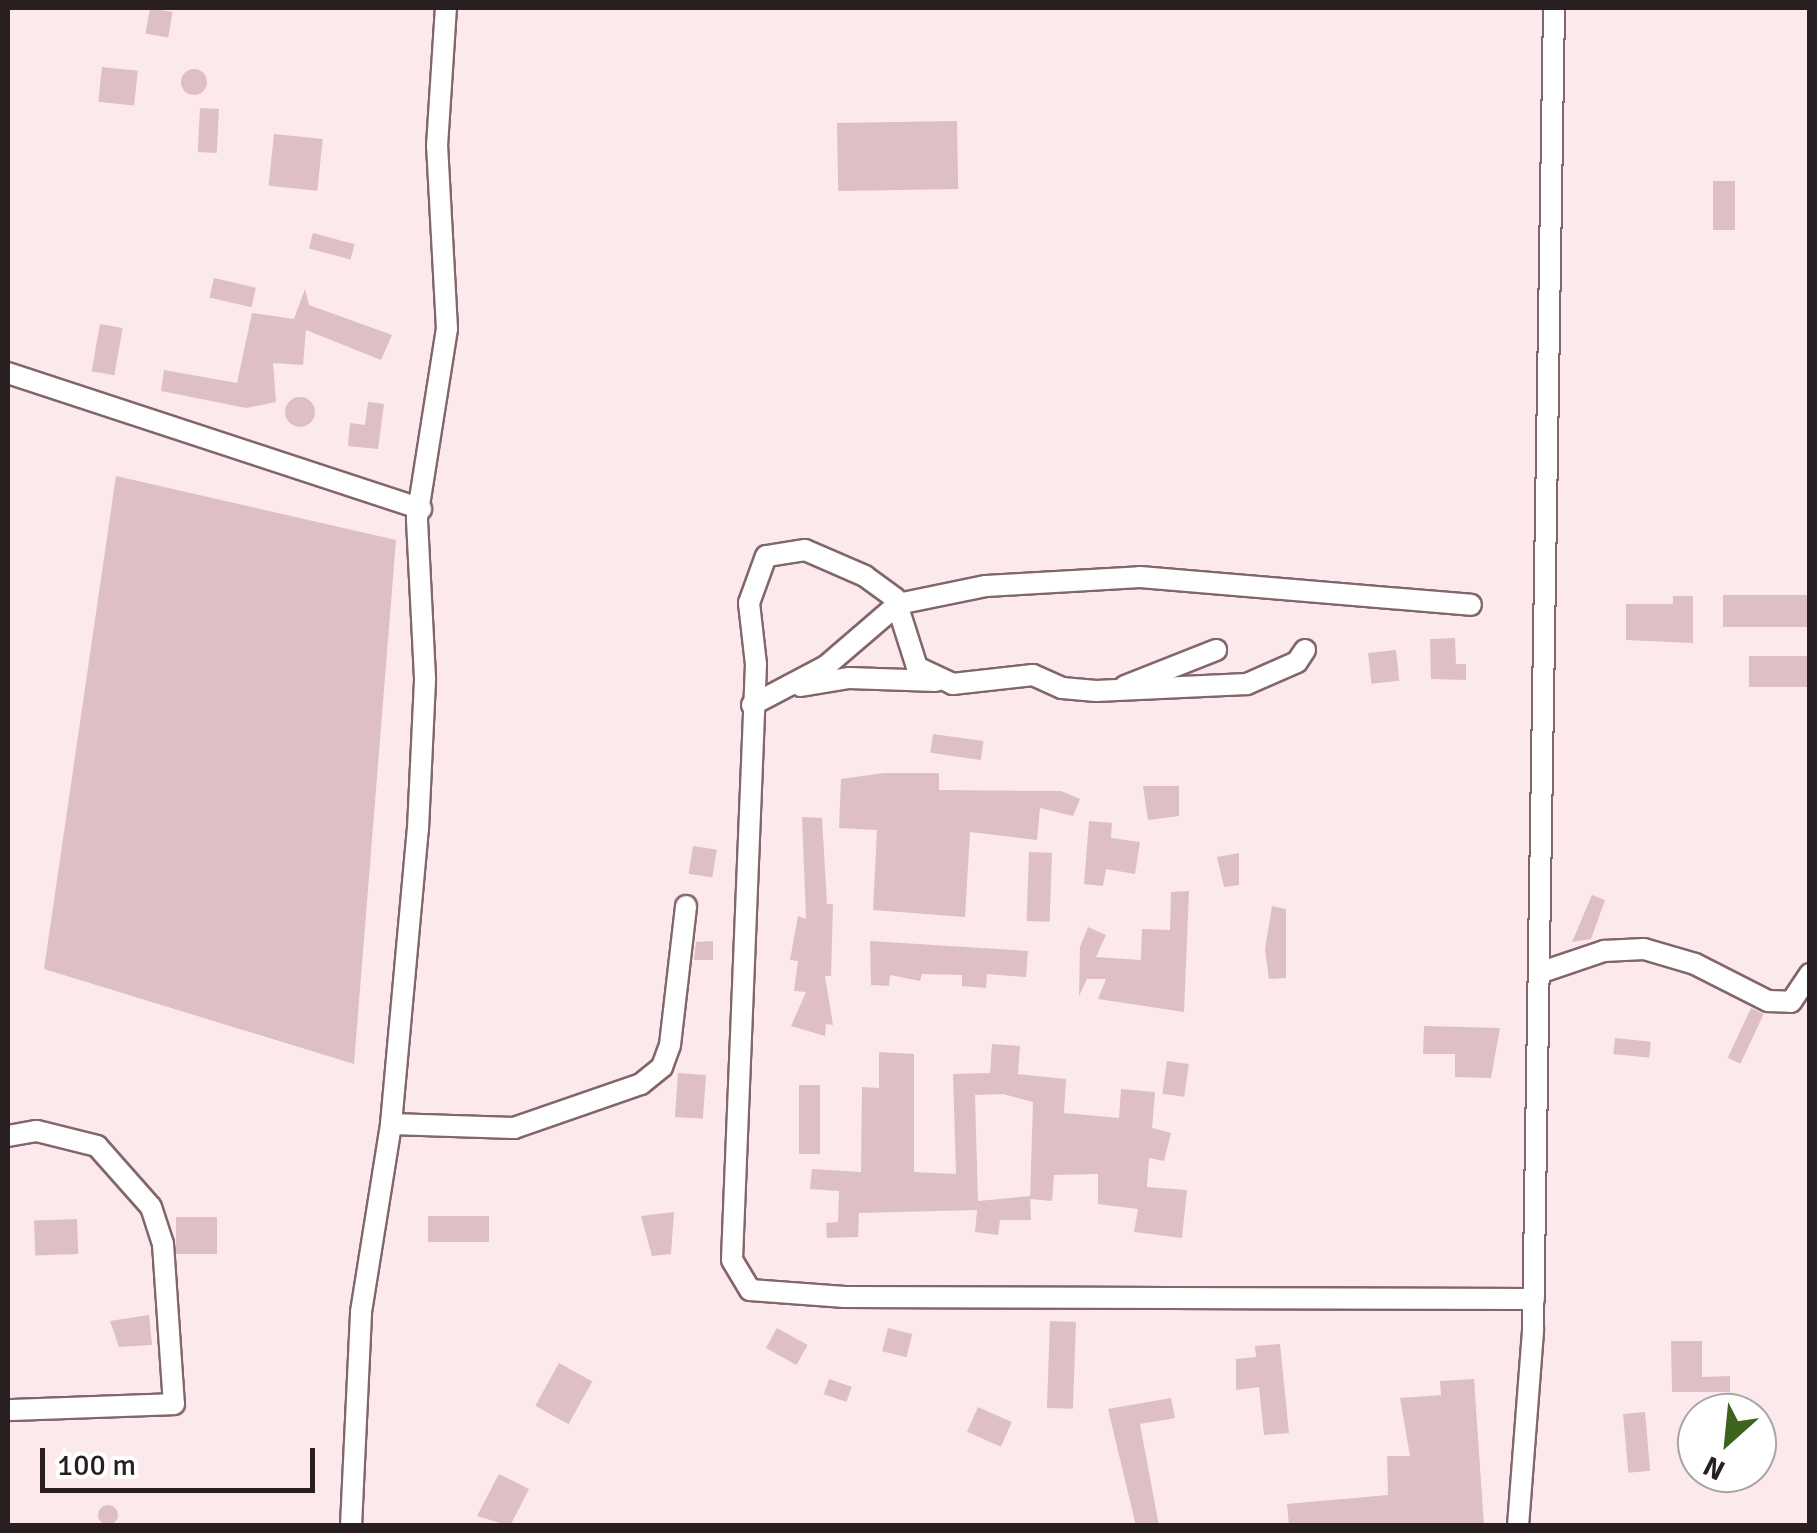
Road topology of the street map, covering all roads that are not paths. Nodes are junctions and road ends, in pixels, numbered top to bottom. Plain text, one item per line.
1 (446, 8) edge
2 (1554, 8) edge
3 (8, 373) edge
4 (421, 510) junction
5 (898, 604) junction
6 (1472, 604) dead end
7 (1216, 650) dead end
8 (1305, 650) dead end
9 (940, 682) junction
10 (789, 688) junction
11 (1120, 690) junction
12 (752, 705) junction
13 (686, 906) dead end
14 (1540, 973) junction
15 (1810, 974) edge
16 (1800, 1003) edge
17 (391, 1124) junction
18 (8, 1136) edge
19 (1534, 1299) junction
20 (8, 1410) edge
21 (351, 1526) edge
22 (1518, 1526) edge

1 - 4 street
2 - 14 street
3 - 4 street
4 - 17 street
5 - 6 street
5 - 9 street
5 - 10 street
5 - 12 street
7 - 11 street
8 - 11 street
9 - 10 street
9 - 11 street
10 - 12 street
12 - 19 street
13 - 17 street
14 - 16 street
14 - 19 street
15 - 16 street
17 - 21 street
18 - 20 street
19 - 22 street

